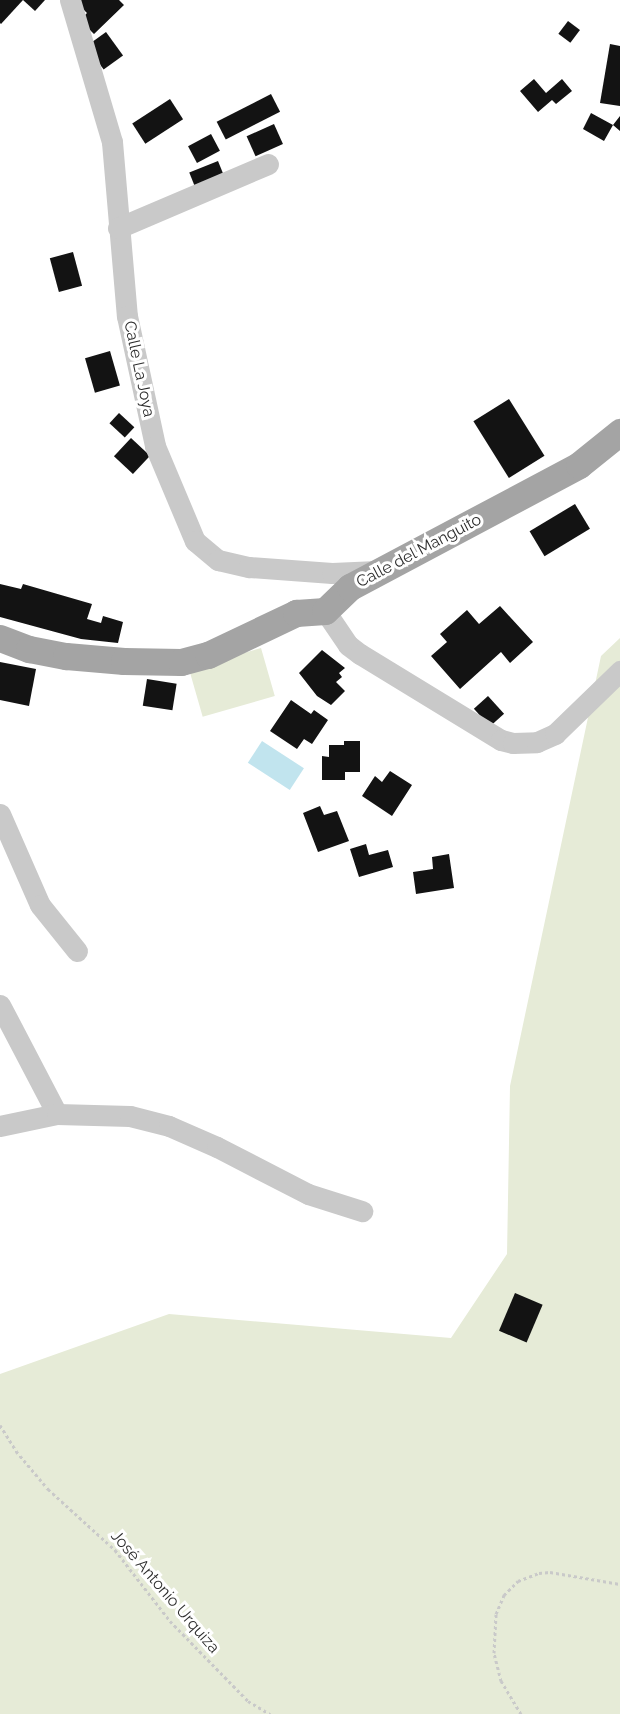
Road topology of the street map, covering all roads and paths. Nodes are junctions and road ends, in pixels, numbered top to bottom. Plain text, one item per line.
1 (70, 0) edge
2 (268, 164) dead end
3 (118, 228) junction
4 (620, 432) edge
5 (381, 571) junction
6 (325, 611) junction
7 (0, 638) edge
8 (620, 671) edge
9 (0, 814) edge
10 (77, 951) dead end
11 (0, 1005) edge
12 (57, 1114) junction
13 (0, 1126) edge
14 (362, 1211) dead end
15 (0, 1425) edge
16 (620, 1584) edge
17 (270, 1714) edge
18 (521, 1714) edge

1 - 3 street, Calle La Joya
2 - 3 street
3 - 5 street, Calle La Joya
4 - 5 main road, Calle del Manguito
5 - 6 main road, Calle del Manguito
6 - 7 main road
6 - 8 street
9 - 10 street
11 - 12 street
12 - 13 street
12 - 14 street
15 - 17 path, José Antonio Urquiza
16 - 18 path

